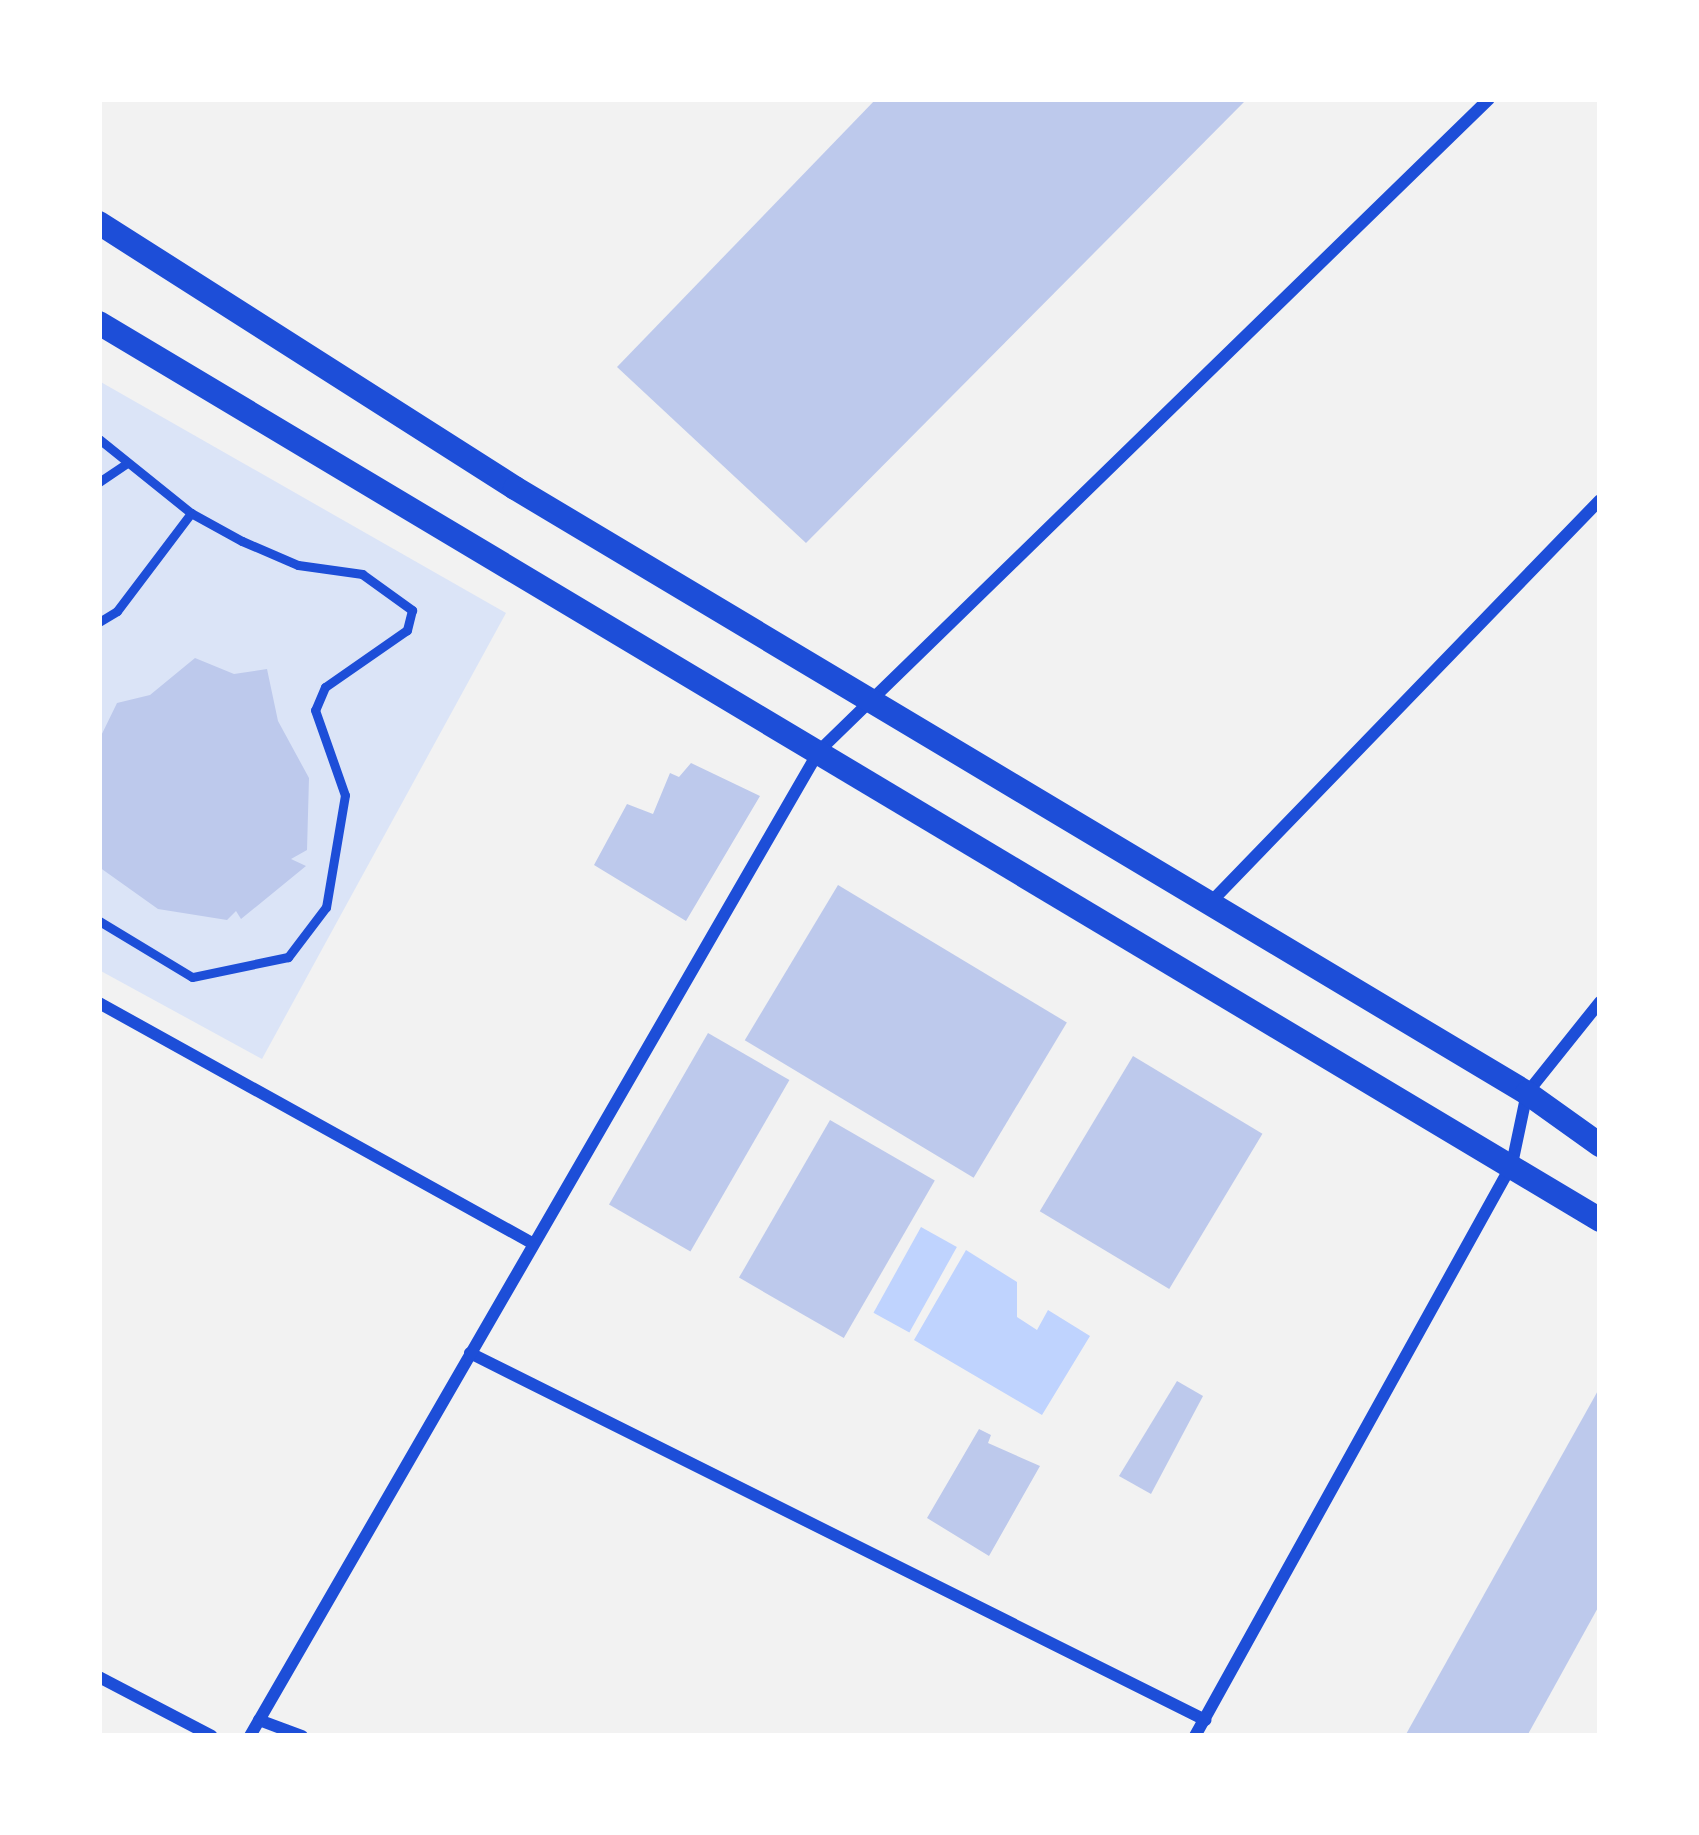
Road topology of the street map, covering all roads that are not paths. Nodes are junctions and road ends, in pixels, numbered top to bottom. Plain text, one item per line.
1 (1489, 99) edge
2 (99, 223) edge
3 (99, 323) edge
4 (99, 439) edge
5 (127, 464) junction
6 (99, 482) edge
7 (1600, 500) edge
8 (191, 513) junction
9 (99, 622) edge
10 (876, 702) junction
11 (819, 751) junction
12 (1209, 904) junction
13 (99, 921) edge
14 (1600, 1002) edge
15 (99, 1003) edge
16 (1527, 1093) junction
17 (1600, 1145) edge
18 (1512, 1164) junction
19 (1600, 1220) edge
20 (532, 1244) junction
21 (470, 1353) junction
22 (99, 1677) edge
23 (259, 1720) junction
24 (1204, 1720) junction
25 (212, 1736) edge
26 (250, 1736) edge
27 (302, 1736) edge
28 (1196, 1736) edge

1 - 10 street
2 - 10 main road
3 - 11 main road
4 - 5 lane
5 - 6 lane
5 - 8 lane
7 - 12 street
8 - 9 lane
8 - 13 lane
10 - 11 street
10 - 12 main road
11 - 18 main road
11 - 20 street
12 - 16 main road
14 - 16 street
15 - 20 street
16 - 17 main road
16 - 18 street
18 - 19 main road
18 - 24 street
20 - 21 street
21 - 23 street
21 - 24 street
22 - 25 street
23 - 26 street
23 - 27 street
24 - 28 street

